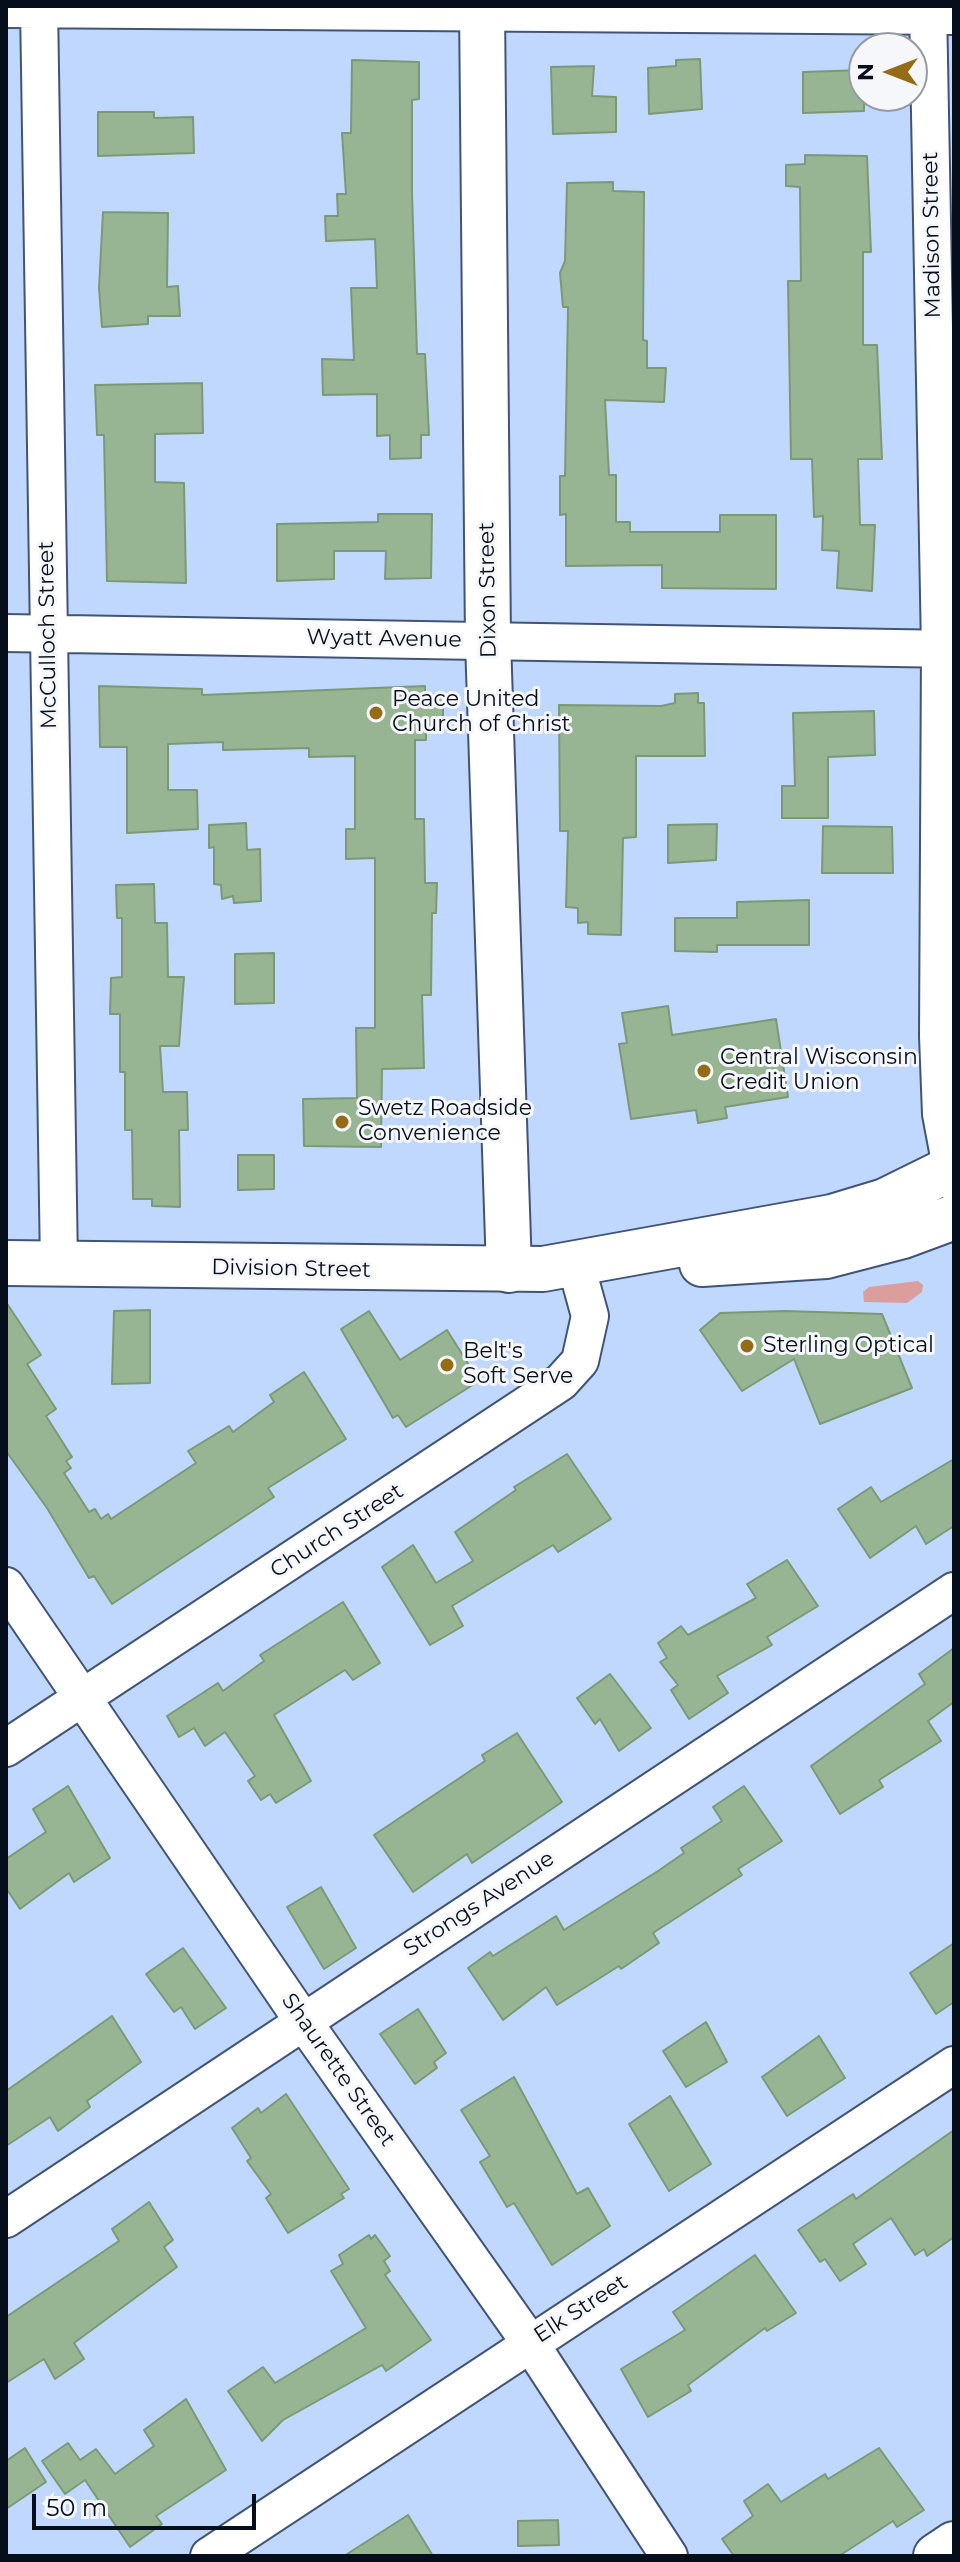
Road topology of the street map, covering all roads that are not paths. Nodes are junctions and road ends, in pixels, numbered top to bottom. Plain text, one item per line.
1 (28, 8) edge
2 (482, 9) edge
3 (937, 13) edge
4 (6, 633) edge
5 (48, 634) junction
6 (488, 641) junction
7 (947, 649) edge
8 (952, 1173) edge
9 (954, 1217) edge
10 (6, 1263) edge
11 (59, 1265) junction
12 (576, 1265) junction
13 (509, 1270) junction
14 (6, 1586) edge
15 (954, 1591) edge
16 (81, 1697) junction
17 (6, 1748) edge
18 (303, 2021) junction
19 (954, 2065) edge
20 (6, 2219) edge
21 (530, 2343) junction
22 (954, 2544) edge
23 (209, 2556) edge
24 (669, 2556) edge
25 (936, 2556) edge

1 - 2 street
1 - 5 street, McCulloch Street
2 - 3 street
2 - 6 main road, Dixon Street
3 - 7 street, Madison Street
4 - 5 street, Wyatt Avenue
5 - 6 street, Wyatt Avenue
5 - 11 street, McCulloch Street
6 - 7 street, Wyatt Avenue
6 - 13 main road, Dixon Street
7 - 8 street, Madison Street
8 - 12 main road
9 - 12 main road
10 - 11 main road, Division Street
11 - 13 main road, Division Street
12 - 13 main road, Division Street
12 - 16 street, Church Street
14 - 16 street, Shaurette Street
15 - 18 street, Strongs Avenue
16 - 17 street, Church Street
16 - 18 street, Shaurette Street
18 - 20 street, Strongs Avenue
18 - 21 street, Shaurette Street
19 - 21 street, Elk Street
21 - 23 street, Elk Street
21 - 24 street, Shaurette Street
22 - 25 main road

